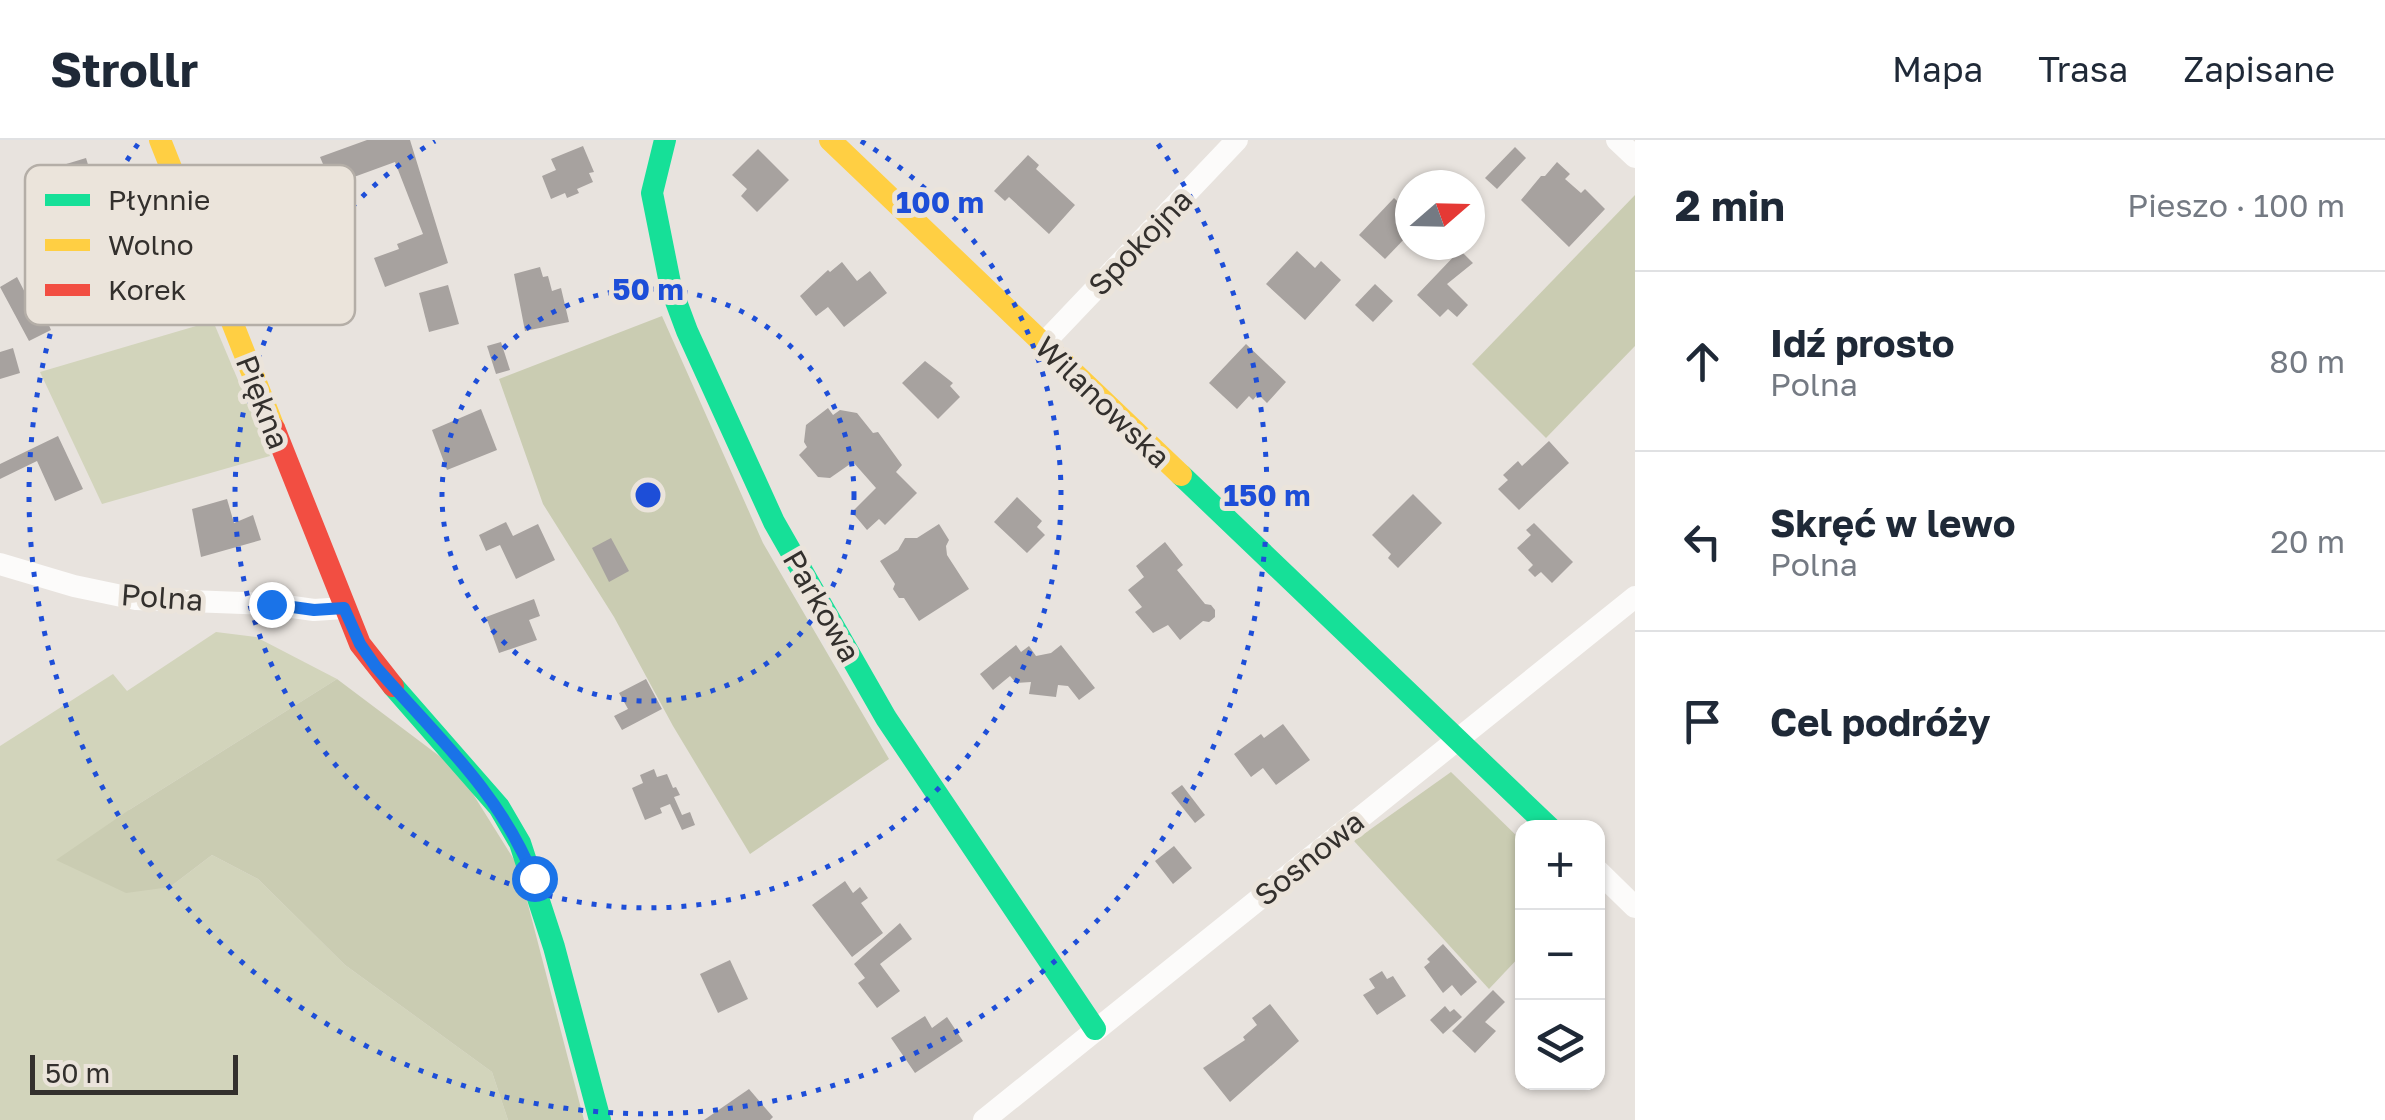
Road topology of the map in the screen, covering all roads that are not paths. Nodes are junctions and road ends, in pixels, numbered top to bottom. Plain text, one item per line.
1 (160, 140) edge
2 (665, 140) edge
3 (830, 140) edge
4 (1237, 140) edge
5 (1617, 140) edge
6 (1635, 157) edge
7 (170, 165) edge
8 (233, 325) edge
9 (1043, 344) junction
10 (0, 564) edge
11 (1635, 597) edge
12 (344, 608) junction
13 (1456, 740) junction
14 (1541, 820) edge
15 (1605, 878) edge
16 (1635, 906) edge
17 (1096, 1030) junction
18 (600, 1120) edge
19 (984, 1120) edge

1 - 7 street, Piękna
2 - 17 street, Parkowa
3 - 9 street, Wilanowska
4 - 9 street, Spokojna
5 - 6 street
8 - 12 street, Piękna
9 - 13 street, Wilanowska
10 - 12 street, Polna
11 - 13 street, Sosnowa
12 - 18 street
13 - 14 street, Wilanowska
13 - 17 street, Sosnowa
15 - 16 street
17 - 19 street, Sosnowa

